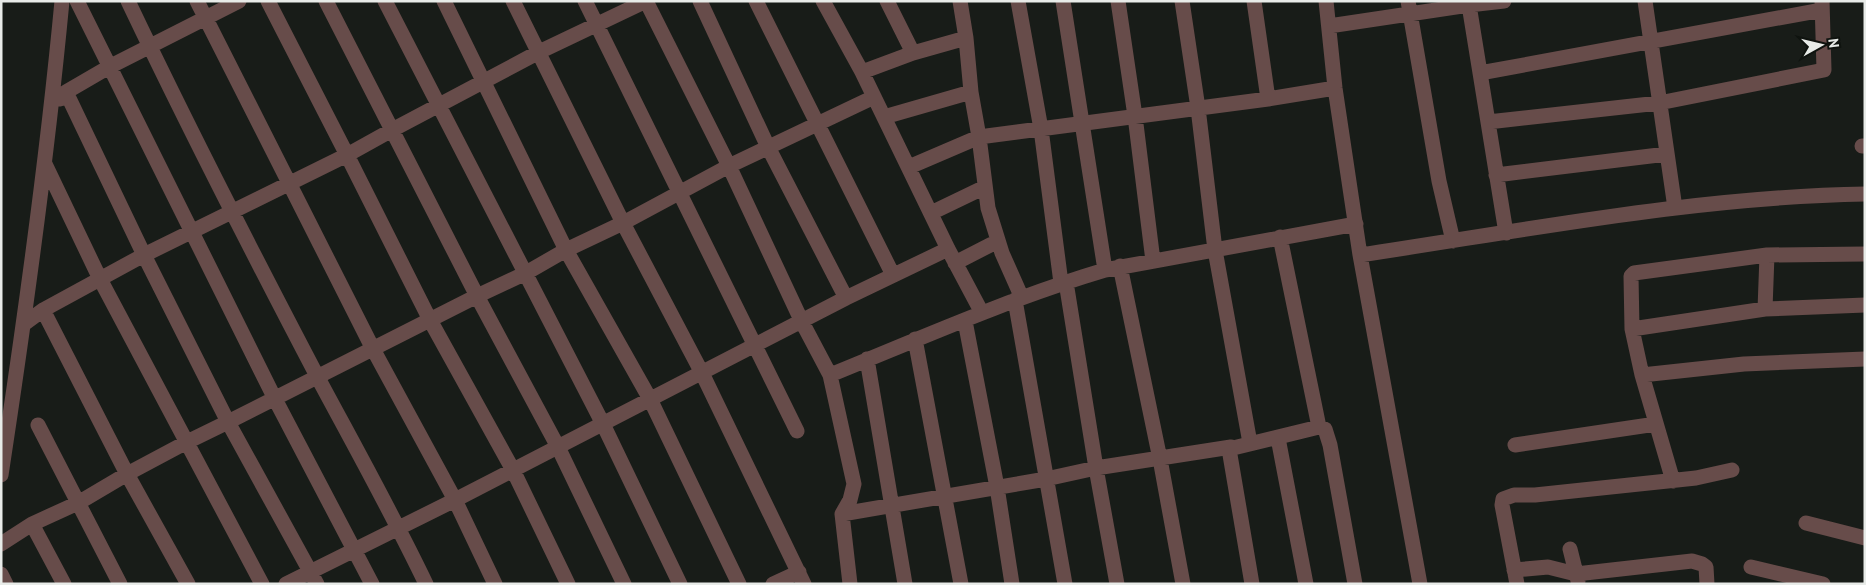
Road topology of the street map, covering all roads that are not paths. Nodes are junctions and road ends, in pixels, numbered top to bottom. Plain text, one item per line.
1 (62, 1) edge
2 (77, 1) edge
3 (128, 1) edge
4 (197, 1) edge
5 (240, 1) edge
6 (268, 1) edge
7 (326, 1) edge
8 (385, 1) edge
9 (444, 1) edge
10 (513, 1) edge
11 (585, 1) edge
12 (646, 1) edge
13 (700, 1) edge
14 (756, 1) edge
15 (824, 1) edge
16 (887, 1) edge
17 (952, 1) edge
18 (960, 1) edge
19 (1018, 1) edge
20 (1063, 1) edge
21 (1118, 1) edge
22 (1182, 1) edge
23 (1254, 1) edge
24 (1326, 1) edge
25 (1504, 1) edge
26 (1645, 1) edge
27 (1469, 3) edge
28 (1822, 6) edge
29 (1409, 7) edge
30 (205, 20) junction
31 (963, 20) junction
32 (596, 24) junction
33 (1329, 26) junction
34 (966, 38) junction
35 (1650, 42) junction
36 (149, 45) junction
37 (539, 52) junction
38 (913, 53) junction
39 (109, 66) junction
40 (862, 72) junction
41 (1480, 73) junction
42 (485, 82) junction
43 (1335, 88) junction
44 (66, 92) junction
45 (971, 92) junction
46 (874, 96) junction
47 (1268, 98) junction
48 (1659, 103) junction
49 (438, 105) junction
50 (52, 107) junction
51 (1198, 108) junction
52 (1135, 116) junction
53 (884, 117) junction
54 (1488, 122) junction
55 (1081, 123) junction
56 (818, 124) junction
57 (1041, 129) junction
58 (392, 130) junction
59 (980, 137) junction
60 (768, 147) junction
61 (1667, 154) junction
62 (348, 155) junction
63 (45, 164) junction
64 (729, 166) junction
65 (909, 167) junction
66 (1496, 176) junction
67 (289, 184) junction
68 (985, 187) junction
69 (679, 192) junction
70 (1865, 194) edge
71 (1674, 208) junction
72 (232, 212) junction
73 (931, 213) junction
74 (623, 222) junction
75 (1356, 224) junction
76 (191, 232) junction
77 (1506, 234) junction
78 (1280, 237) junction
79 (998, 241) junction
80 (1453, 241) junction
81 (948, 249) junction
82 (566, 250) junction
83 (1216, 250) junction
84 (1865, 254) edge
85 (144, 255) junction
86 (1360, 255) junction
87 (1767, 255) junction
88 (1153, 261) junction
89 (955, 263) junction
90 (1112, 268) junction
91 (526, 273) junction
92 (893, 275) junction
93 (100, 278) junction
94 (1064, 283) junction
95 (477, 296) junction
96 (846, 298) junction
97 (1019, 299) junction
98 (1865, 305) edge
99 (1765, 309) junction
100 (43, 310) junction
101 (982, 313) junction
102 (430, 320) junction
103 (964, 321) junction
104 (802, 322) junction
105 (24, 324) junction
106 (1632, 329) junction
107 (915, 339) junction
108 (755, 345) junction
109 (373, 349) junction
110 (1865, 358) edge
111 (866, 359) junction
112 (702, 373) junction
113 (830, 375) junction
114 (1642, 375) junction
115 (318, 377) junction
116 (275, 399) junction
117 (650, 399) junction
118 (228, 422) junction
119 (603, 424) junction
120 (1656, 424) junction
121 (38, 425) dead end
122 (1319, 427) junction
123 (797, 431) dead end
124 (1278, 438) junction
125 (186, 442) junction
126 (1250, 443) junction
127 (1514, 445) dead end
128 (558, 447) junction
129 (1232, 447) junction
130 (1160, 459) junction
131 (1096, 468) junction
132 (513, 470) junction
133 (1732, 470) dead end
134 (128, 474) junction
135 (1, 475) edge
136 (1046, 479) junction
137 (1673, 481) junction
138 (997, 487) junction
139 (946, 496) junction
140 (455, 500) junction
141 (78, 503) junction
142 (893, 507) junction
143 (842, 514) junction
144 (1806, 523) dead end
145 (32, 524) junction
146 (399, 528) junction
147 (1865, 538) edge
148 (1, 544) edge
149 (1570, 548) dead end
150 (355, 550) junction
151 (1751, 567) dead end
152 (1, 574) edge
153 (314, 577) edge
154 (1515, 577) edge
155 (802, 578) edge
156 (1577, 579) edge
157 (6, 584) edge
158 (64, 584) edge
159 (120, 584) edge
160 (188, 584) edge
161 (262, 584) edge
162 (286, 584) edge
163 (372, 584) edge
164 (426, 584) edge
165 (495, 584) edge
166 (568, 584) edge
167 (624, 584) edge
168 (680, 584) edge
169 (739, 584) edge
170 (773, 584) edge
171 (850, 584) edge
172 (905, 584) edge
173 (961, 584) edge
174 (1012, 584) edge
175 (1065, 584) edge
176 (1117, 584) edge
177 (1183, 584) edge
178 (1252, 584) edge
179 (1306, 584) edge
180 (1355, 584) edge
181 (1420, 584) edge
182 (1707, 584) edge
183 (1823, 584) edge

1 - 50 street
2 - 39 street
3 - 36 street
4 - 30 street
5 - 30 street
6 - 62 street
7 - 58 street
8 - 49 street
9 - 42 street
10 - 37 street
11 - 32 street
12 - 32 street
12 - 64 street
13 - 60 street
14 - 56 street
15 - 40 street
16 - 38 street
17 - 31 street
18 - 31 street
19 - 57 street
20 - 55 street
21 - 52 street
22 - 51 street
23 - 47 street
24 - 33 street
25 - 27 street
26 - 35 street
27 - 29 street
27 - 41 street
28 - 35 street
28 - 48 street
29 - 33 street
29 - 80 street
30 - 36 street
30 - 67 street
31 - 34 street
32 - 37 street
32 - 69 street
33 - 43 street
34 - 38 street
34 - 45 street
35 - 41 street
35 - 48 street
36 - 39 street
36 - 72 street
37 - 42 street
37 - 74 street
38 - 40 street
39 - 44 street
39 - 76 street
40 - 46 street
41 - 54 street
42 - 49 street
42 - 82 street
43 - 47 street
43 - 75 street
44 - 50 street
44 - 85 street
45 - 53 street
45 - 59 street
46 - 53 street
46 - 56 street
47 - 51 street
48 - 54 street
48 - 61 street
49 - 58 street
49 - 91 street
50 - 63 street
51 - 52 street
51 - 83 street
52 - 55 street
52 - 88 street
53 - 65 street
54 - 66 street
55 - 57 street
55 - 90 street
56 - 60 street
56 - 92 street
57 - 59 street
57 - 94 street
58 - 62 street
58 - 95 street
59 - 65 street
59 - 68 street
60 - 64 street
60 - 96 street
61 - 66 street
61 - 71 street
62 - 67 street
62 - 102 street
63 - 93 street
63 - 105 street
64 - 69 street
64 - 104 street
65 - 73 street
66 - 77 street
67 - 72 street
67 - 109 street
68 - 73 street
68 - 79 street
69 - 74 street
69 - 108 street
70 - 71 street
71 - 77 street
72 - 76 street
72 - 115 street
73 - 81 street
74 - 82 street
74 - 112 street
75 - 78 street
75 - 86 street
76 - 85 street
76 - 116 street
77 - 80 street
78 - 83 street
78 - 122 street
79 - 89 street
79 - 97 street
80 - 86 street
81 - 89 street
81 - 92 street
82 - 91 street
82 - 117 street
83 - 88 street
83 - 126 street
84 - 87 street
85 - 93 street
85 - 118 street
86 - 181 street
87 - 99 street
87 - 106 street
88 - 90 street
89 - 101 street
90 - 94 street
90 - 130 street
91 - 95 street
91 - 119 street
92 - 96 street
93 - 100 street
93 - 125 street
94 - 97 street
94 - 131 street
95 - 102 street
95 - 128 street
96 - 104 street
97 - 101 street
97 - 136 street
98 - 99 street
99 - 106 street
100 - 105 street
100 - 134 street
101 - 103 street
102 - 109 street
102 - 132 street
103 - 107 street
103 - 138 street
104 - 108 street
104 - 113 street
105 - 135 street
106 - 114 street
107 - 111 street
107 - 139 street
108 - 112 street
108 - 123 street
109 - 115 street
109 - 140 street
110 - 114 street
111 - 113 street
111 - 142 street
112 - 117 street
112 - 155 street
113 - 143 street
114 - 120 street
115 - 116 street
115 - 146 street
116 - 118 street
116 - 150 street
117 - 119 street
117 - 169 street
118 - 125 street
118 - 153 street
119 - 128 street
119 - 168 street
120 - 127 street
120 - 137 street
121 - 141 street
122 - 124 street
122 - 180 street
124 - 126 street
124 - 179 street
125 - 134 street
125 - 161 street
126 - 129 street
128 - 132 street
128 - 167 street
129 - 130 street
129 - 178 street
130 - 131 street
130 - 177 street
131 - 136 street
131 - 176 street
132 - 140 street
132 - 166 street
133 - 137 street
134 - 141 street
134 - 160 street
136 - 138 street
136 - 175 street
137 - 154 street
138 - 139 street
138 - 174 street
139 - 142 street
139 - 173 street
140 - 146 street
140 - 165 street
141 - 145 street
141 - 159 street
142 - 143 street
142 - 172 street
143 - 171 street
144 - 147 street
145 - 148 street
145 - 158 street
146 - 150 street
146 - 164 street
149 - 156 street
150 - 153 street
150 - 163 street
151 - 183 street
152 - 157 street
153 - 162 street
154 - 156 street
155 - 170 street
156 - 182 street

